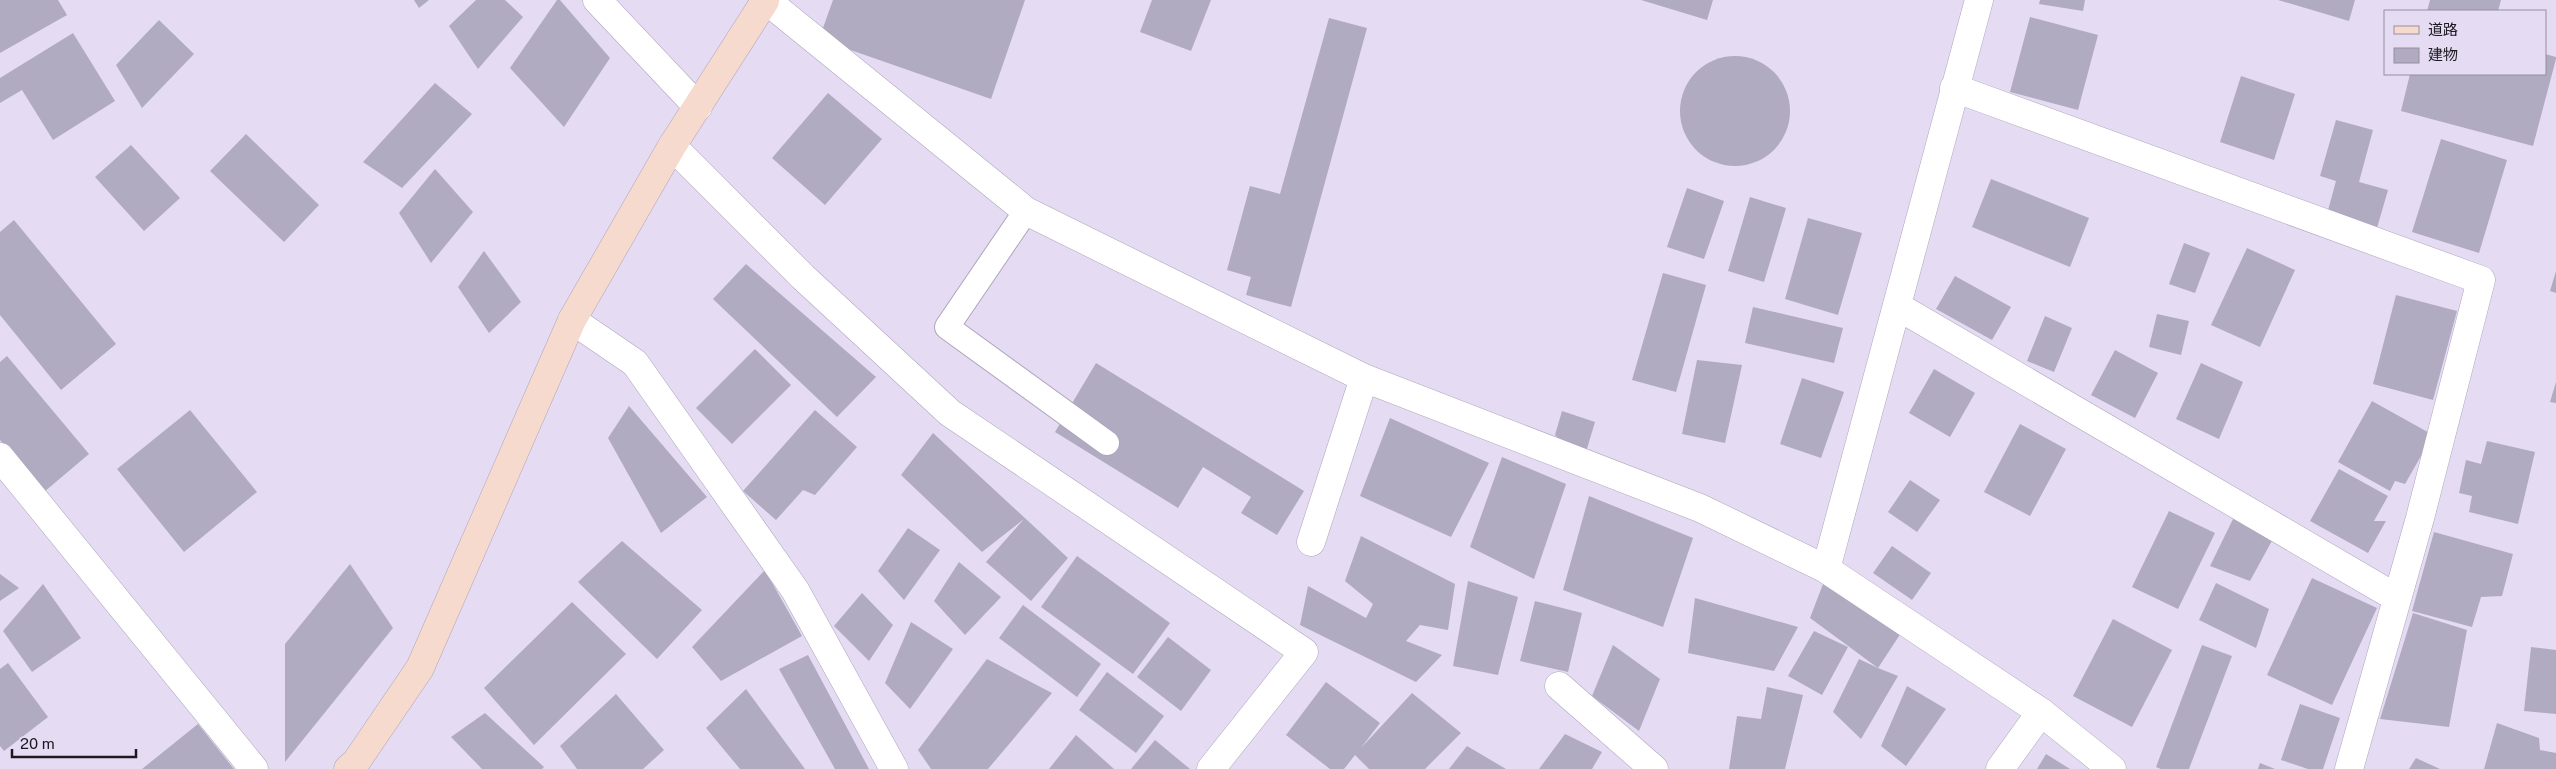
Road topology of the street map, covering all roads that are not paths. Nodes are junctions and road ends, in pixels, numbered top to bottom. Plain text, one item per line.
1 (597, 0) edge
2 (1979, 0) edge
3 (766, 1) edge
4 (1954, 88) junction
5 (698, 107) junction
6 (672, 146) junction
7 (1026, 211) junction
8 (1896, 306) junction
9 (572, 320) junction
10 (1364, 378) junction
11 (1107, 443) dead end
12 (0, 457) edge
13 (1311, 542) dead end
14 (1826, 569) junction
15 (2397, 598) junction
16 (1559, 686) dead end
17 (2041, 712) junction
18 (355, 767) edge
19 (254, 769) edge
20 (894, 769) edge
21 (1211, 769) edge
22 (1654, 769) edge
23 (2000, 769) edge
24 (2112, 769) edge
25 (2349, 769) edge

1 - 5 street
2 - 4 street
3 - 5 street
3 - 7 street
4 - 8 street
4 - 15 street
5 - 6 street
6 - 9 street
6 - 21 street
7 - 10 street
7 - 11 lane
8 - 14 street
8 - 15 street
9 - 18 street
9 - 20 street
10 - 13 street
10 - 14 street
12 - 19 street
14 - 17 street
15 - 25 street
16 - 22 street
17 - 23 street
17 - 24 street

